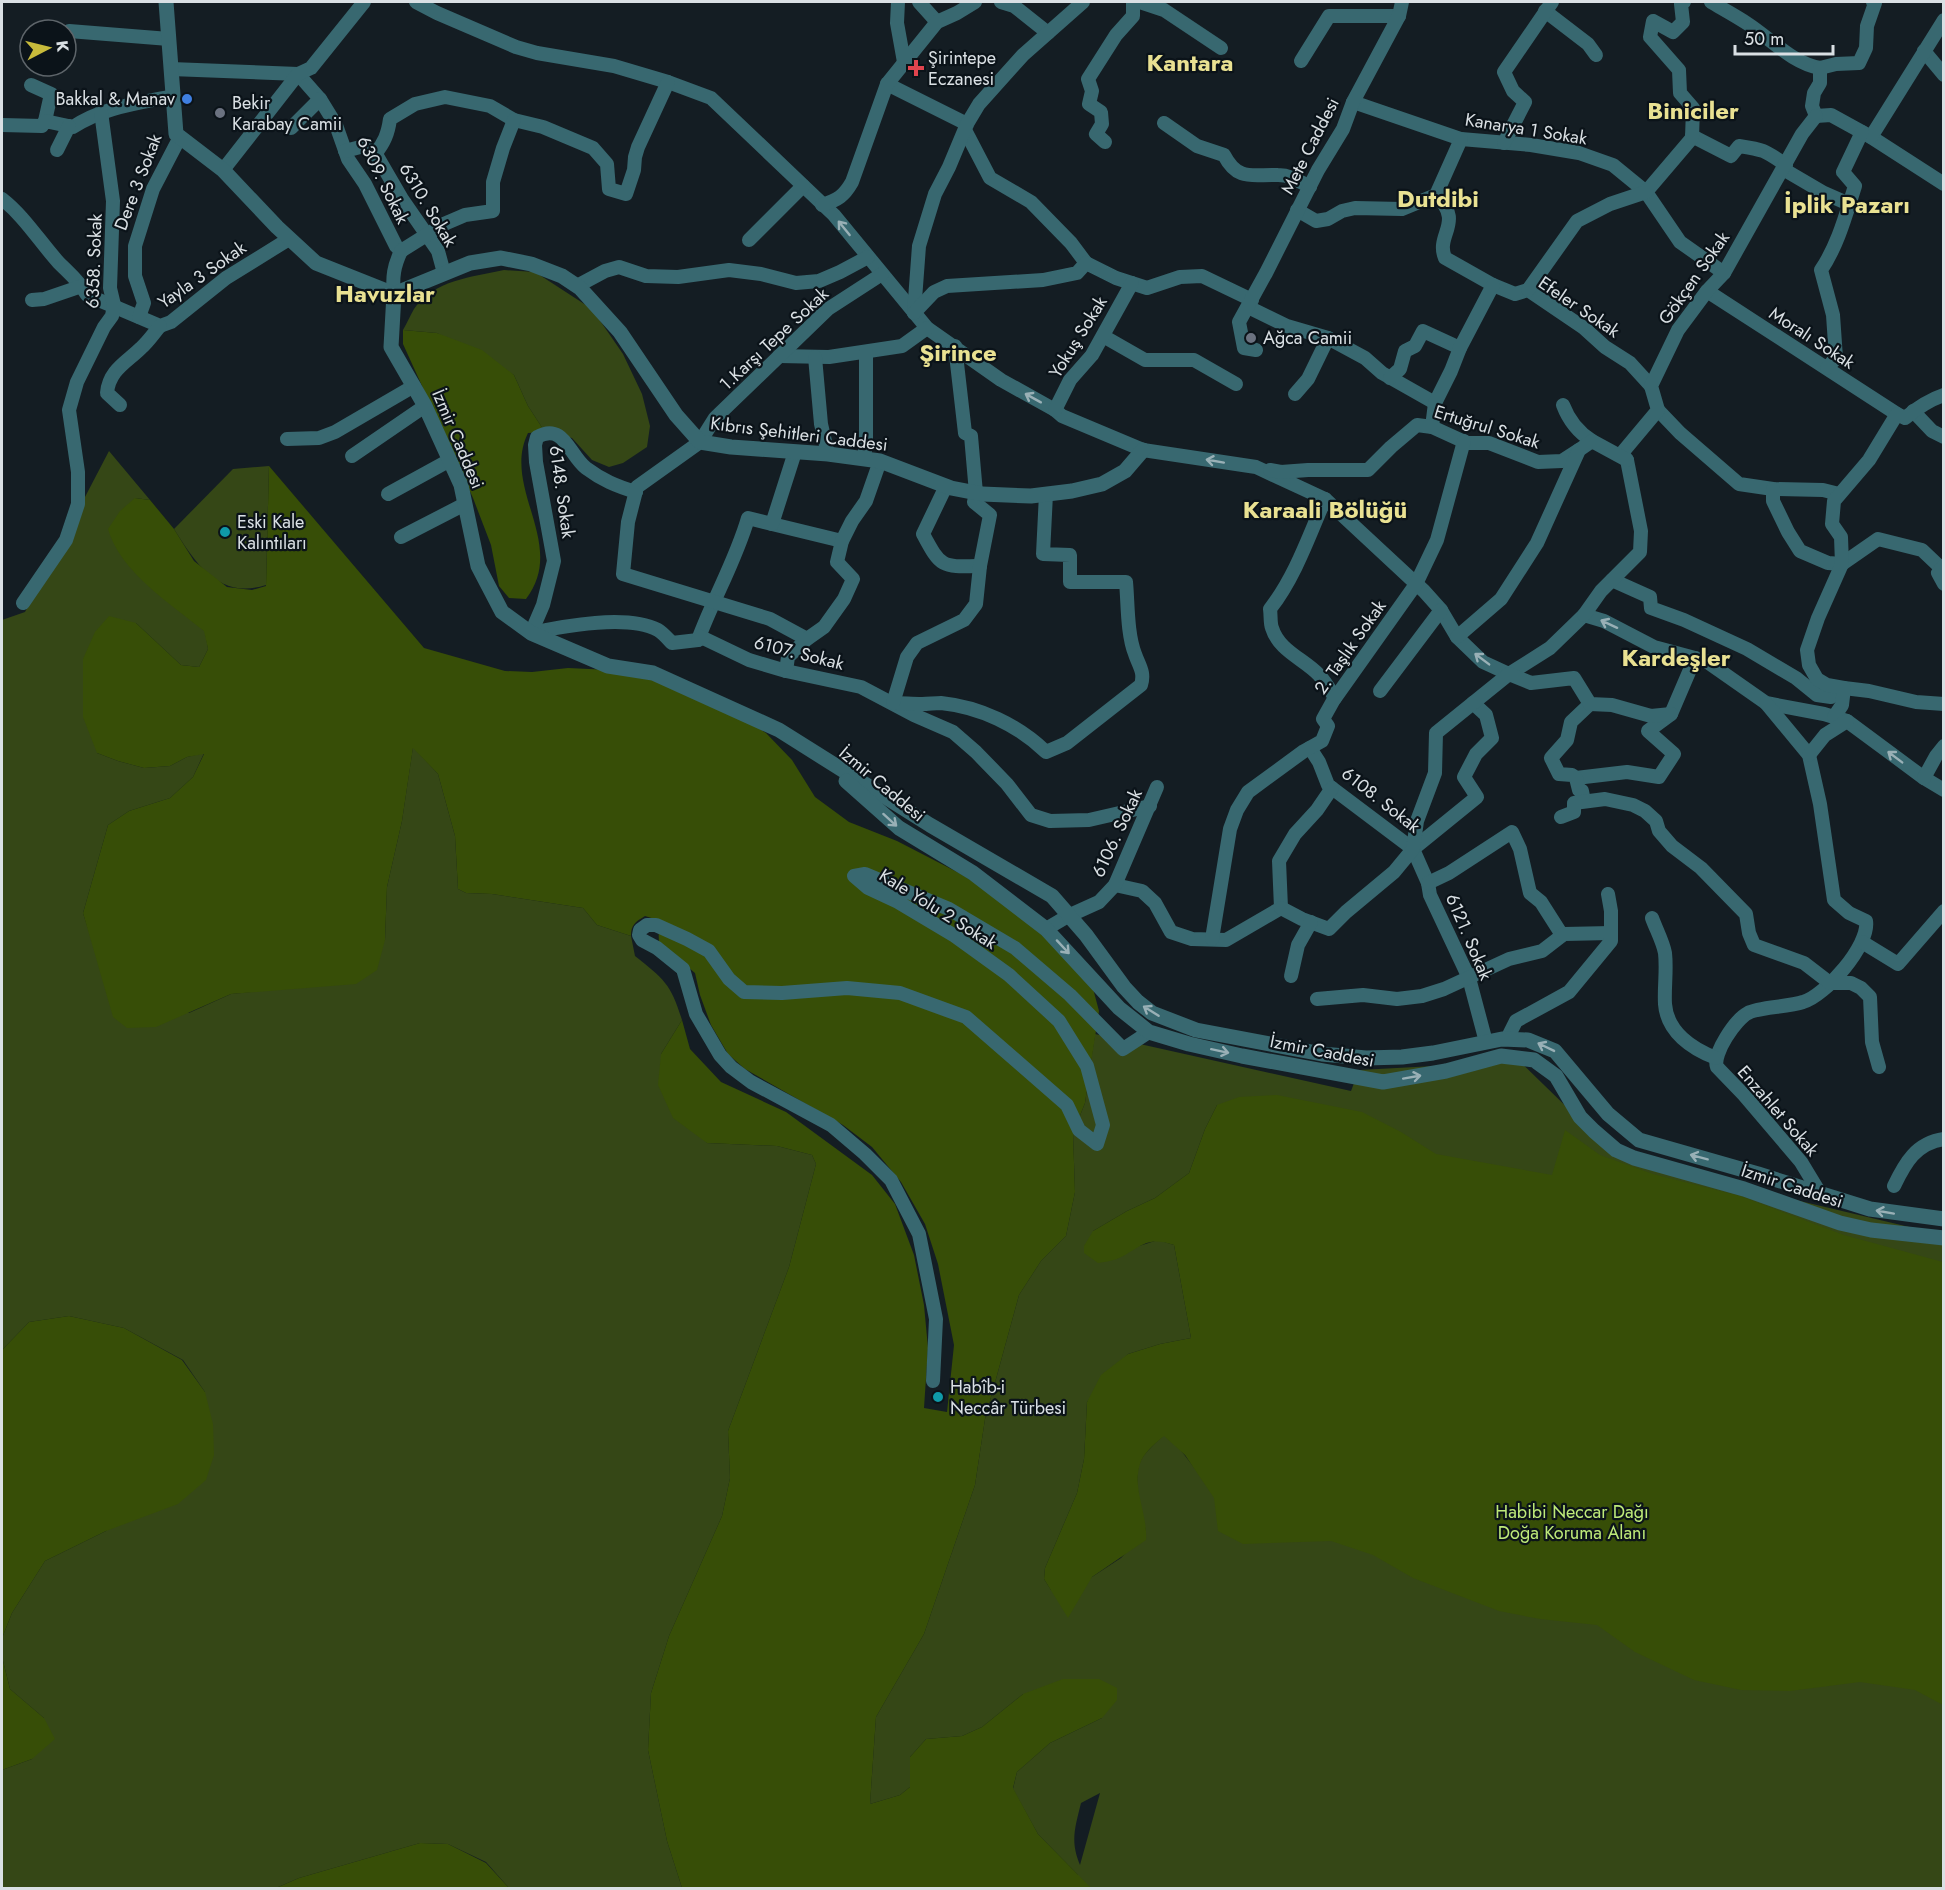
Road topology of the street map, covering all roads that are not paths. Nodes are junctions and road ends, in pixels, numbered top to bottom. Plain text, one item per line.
1 (166, 2) edge
2 (364, 2) edge
3 (416, 2) edge
4 (898, 2) edge
5 (919, 2) edge
6 (975, 2) edge
7 (1001, 2) edge
8 (1083, 2) edge
9 (1133, 2) edge
10 (1140, 2) edge
11 (1402, 2) edge
12 (1680, 2) edge
13 (1711, 2) edge
14 (1873, 2) edge
15 (1549, 6) edge
16 (1399, 16) junction
17 (1944, 20) edge
18 (937, 22) junction
19 (78, 32) edge
20 (1048, 33) junction
21 (169, 39) junction
22 (1221, 48) dead end
23 (1924, 51) junction
24 (1596, 55) dead end
25 (1301, 61) dead end
26 (904, 62) junction
27 (171, 69) junction
28 (1820, 69) junction
29 (298, 74) junction
30 (1944, 75) edge
31 (668, 82) junction
32 (887, 84) junction
33 (31, 85) dead end
34 (173, 96) junction
35 (320, 99) junction
36 (1353, 102) junction
37 (101, 112) junction
38 (1816, 116) junction
39 (514, 120) junction
40 (45, 121) junction
41 (1164, 123) dead end
42 (2, 125) edge
43 (69, 126) junction
44 (966, 127) junction
45 (291, 128) dead end
46 (1866, 134) junction
47 (1692, 136) junction
48 (180, 137) junction
49 (1461, 139) junction
50 (1105, 142) dead end
51 (1504, 143) junction
52 (57, 150) dead end
53 (345, 151) junction
54 (375, 154) junction
55 (1785, 167) junction
56 (223, 170) junction
57 (1944, 184) edge
58 (803, 186) junction
59 (1310, 186) junction
60 (1646, 192) junction
61 (1436, 195) junction
62 (2, 199) edge
63 (1849, 204) junction
64 (822, 205) junction
65 (1297, 210) junction
66 (427, 236) junction
67 (289, 239) junction
68 (749, 240) dead end
69 (401, 251) junction
70 (868, 257) junction
71 (1086, 263) junction
72 (444, 273) junction
73 (1724, 273) junction
74 (882, 274) junction
75 (1131, 283) junction
76 (1493, 285) junction
77 (82, 286) junction
78 (577, 286) junction
79 (1528, 290) junction
80 (1707, 291) junction
81 (394, 294) junction
82 (32, 300) dead end
83 (1250, 303) junction
84 (114, 305) junction
85 (914, 313) junction
86 (139, 317) junction
87 (160, 326) junction
88 (927, 328) junction
89 (1103, 336) junction
90 (1328, 338) junction
91 (955, 346) junction
92 (1460, 348) junction
93 (1256, 350) dead end
94 (866, 352) junction
95 (779, 356) junction
96 (815, 357) junction
97 (1827, 368) junction
98 (1390, 378) junction
99 (1236, 384) dead end
100 (414, 386) junction
101 (1651, 386) junction
102 (1295, 394) dead end
103 (1944, 395) edge
104 (1435, 403) junction
105 (120, 405) dead end
106 (1563, 405) dead end
107 (425, 406) junction
108 (1055, 410) junction
109 (1658, 410) junction
110 (1913, 411) junction
111 (1897, 414) junction
112 (1432, 426) junction
113 (1944, 436) edge
114 (287, 439) dead end
115 (1464, 441) junction
116 (1592, 441) junction
117 (700, 442) junction
118 (1143, 450) junction
119 (1579, 450) junction
120 (795, 452) junction
121 (828, 454) junction
122 (352, 456) dead end
123 (864, 459) junction
124 (450, 460) junction
125 (1627, 460) junction
126 (880, 462) junction
127 (1256, 467) junction
128 (946, 486) junction
129 (1773, 489) junction
130 (636, 492) junction
131 (976, 493) junction
132 (388, 494) dead end
133 (1046, 494) junction
134 (1839, 494) junction
135 (1325, 499) junction
136 (465, 504) junction
137 (772, 524) junction
138 (401, 537) dead end
139 (842, 541) junction
140 (1842, 564) junction
141 (980, 566) junction
142 (1942, 567) edge
143 (1612, 580) junction
144 (1416, 584) junction
145 (1944, 584) edge
146 (712, 602) junction
147 (23, 603) dead end
148 (1441, 610) junction
149 (1584, 615) junction
150 (531, 633) junction
151 (1457, 637) junction
152 (807, 639) junction
153 (698, 640) junction
154 (1695, 658) junction
155 (786, 671) junction
156 (1509, 674) junction
157 (1844, 688) junction
158 (1380, 691) dead end
159 (1335, 698) junction
160 (893, 703) junction
161 (1473, 703) junction
162 (1766, 703) junction
163 (1590, 704) junction
164 (1944, 704) edge
165 (1671, 714) junction
166 (1840, 719) junction
167 (1944, 746) edge
168 (1310, 748) junction
169 (815, 752) junction
170 (1809, 755) junction
171 (1576, 778) junction
172 (1924, 778) junction
173 (1157, 788) dead end
174 (1332, 788) junction
175 (1944, 790) edge
176 (1584, 801) junction
177 (1150, 806) junction
178 (1561, 817) dead end
179 (1413, 849) junction
180 (1428, 883) junction
181 (1115, 885) junction
182 (1608, 894) dead end
183 (1281, 908) junction
184 (1944, 911) edge
185 (1068, 915) junction
186 (1652, 918) dead end
187 (1311, 922) junction
188 (1046, 929) junction
189 (1611, 933) junction
190 (1562, 935) junction
191 (1212, 939) junction
192 (1862, 942) junction
193 (1291, 975) dead end
194 (1469, 978) junction
195 (1830, 983) junction
196 (1317, 999) dead end
197 (1149, 1032) junction
198 (1507, 1039) junction
199 (1486, 1042) junction
200 (1716, 1058) junction
201 (1879, 1067) dead end
202 (1944, 1139) edge
203 (1894, 1186) dead end
204 (1821, 1195) junction
205 (1944, 1219) edge
206 (1944, 1238) edge
207 (933, 1381) dead end

1 - 21 street, Dere 3 Sokak
2 - 29 street
3 - 31 street, Ertuğrul Sokak
4 - 26 street
5 - 18 street
6 - 18 street
7 - 20 street
8 - 20 street
9 - 50 street
10 - 22 street
11 - 16 street, Mete Caddesi
12 - 47 street
13 - 28 street
14 - 28 street
15 - 24 street
15 - 51 street
16 - 25 street
16 - 36 street, Mete Caddesi
17 - 23 street
18 - 26 street
19 - 21 street
20 - 44 street
21 - 27 street, Dere 3 Sokak
23 - 30 street
23 - 46 street
26 - 32 street
27 - 29 street
27 - 34 street, Dere 3 Sokak
28 - 38 street
29 - 35 street, 6309. Sokak
29 - 56 street
31 - 39 street
31 - 58 street, Ertuğrul Sokak
32 - 44 street
32 - 64 street
33 - 40 street
34 - 37 street
34 - 48 street, Dere 3 Sokak
35 - 45 street
35 - 53 street, 6309. Sokak
36 - 49 street, Kanarya 1 Sokak
36 - 59 street, Mete Caddesi
37 - 43 street
37 - 84 street, 6358. Sokak
38 - 46 street
38 - 55 street, Gökçen Sokak
39 - 54 street
39 - 66 street
40 - 42 street
40 - 43 street
41 - 59 street
43 - 52 street
44 - 71 street
44 - 85 street
46 - 57 street
46 - 63 street
47 - 55 street
47 - 60 street
48 - 56 street
48 - 86 street, Dere 3 Sokak
49 - 51 street, Kanarya 1 Sokak
49 - 61 street
51 - 60 street, Kanarya 1 Sokak
53 - 54 street, 6310. Sokak
53 - 69 street, 6309. Sokak
54 - 66 street, 6310. Sokak
55 - 63 street
55 - 73 street, Gökçen Sokak
56 - 67 street
58 - 64 street, Ertuğrul Sokak
58 - 68 street
59 - 65 street, Mete Caddesi
60 - 73 street, Kanarya 1 Sokak
60 - 79 street
61 - 65 street
61 - 76 street, Efeler Sokak
62 - 77 street, Yayla 3 Sokak
63 - 97 street
70 -> 64 street, Ertuğrul Sokak
65 - 83 street, Mete Caddesi
66 - 69 street
66 - 72 street, 6310. Sokak
67 - 81 street
67 - 87 street, Yayla 3 Sokak
69 - 81 street, 6309. Sokak
70 - 74 street, Ertuğrul Sokak
70 - 78 street
71 - 75 street
71 - 85 street
72 - 78 street, Kıbrıs Şehitleri Caddesi
72 - 81 street, Kıbrıs Şehitleri Caddesi
73 - 80 street, Gökçen Sokak
74 - 85 street, Ertuğrul Sokak
74 - 95 street, 1.Karşı Tepe Sokak
75 - 83 street
75 - 89 street, Yokuş Sokak
76 - 79 street, Efeler Sokak
76 - 92 street
77 - 82 street
77 - 84 street, Yayla 3 Sokak
78 - 117 street, Kıbrıs Şehitleri Caddesi
79 - 101 street, Efeler Sokak
80 - 97 street, Moralı Sokak
80 - 101 street, Gökçen Sokak
81 - 100 street, İzmir Caddesi
83 - 90 street
83 - 93 street, Mete Caddesi
84 - 86 street, Yayla 3 Sokak
84 - 147 street, 6358. Sokak
85 - 88 street, Ertuğrul Sokak
86 - 87 street, Yayla 3 Sokak
87 - 105 street
88 - 91 street, Ertuğrul Sokak
88 - 94 street
89 - 99 street
89 - 108 street, Yokuş Sokak
90 - 98 street
90 - 102 street
108 -> 91 street, Ertuğrul Sokak
91 - 131 street
92 - 98 street
92 - 104 street
94 - 96 street
94 - 123 street
95 - 96 street
95 - 117 street, 1.Karşı Tepe Sokak
96 - 121 street
97 - 111 street, Moralı Sokak
98 - 104 street
100 - 107 street, İzmir Caddesi
100 - 114 street
101 - 109 street
103 - 110 street
104 - 112 street
106 - 116 street
107 - 122 street
107 - 124 street, İzmir Caddesi
108 - 118 street, Ertuğrul Sokak
109 - 125 street
109 - 129 street
110 - 111 street
110 - 113 street
111 - 134 street
112 - 115 street, Ertuğrul Sokak
112 - 127 street, Ertuğrul Sokak
115 - 119 street, Ertuğrul Sokak
115 - 144 street, 2. Taşlık Sokak
116 - 119 street, Ertuğrul Sokak
116 - 125 street
117 - 120 street, Kıbrıs Şehitleri Caddesi
117 - 130 street
127 -> 118 street, Ertuğrul Sokak
118 - 133 street, Kıbrıs Şehitleri Caddesi
119 - 151 street
120 - 121 street, Kıbrıs Şehitleri Caddesi
120 - 137 street
121 - 123 street, Kıbrıs Şehitleri Caddesi
123 - 126 street, Kıbrıs Şehitleri Caddesi
124 - 132 street
124 - 136 street, İzmir Caddesi
125 - 143 street
126 - 128 street, Kıbrıs Şehitleri Caddesi
126 - 139 street
127 - 135 street
128 - 131 street, Kıbrıs Şehitleri Caddesi
128 - 141 street
129 - 134 street
129 - 140 street
130 - 146 street
130 - 150 street, 6148. Sokak
131 - 133 street, Kıbrıs Şehitleri Caddesi
131 - 141 street
133 - 160 street
134 - 140 street
135 - 144 street
135 - 159 street
136 - 138 street
136 - 150 street, İzmir Caddesi
137 - 139 street
137 - 146 street
139 - 152 street
140 - 142 street
140 - 157 street
141 - 160 street
142 - 145 street
143 - 149 street
143 - 157 street
144 - 148 street
144 - 159 street, 2. Taşlık Sokak
146 - 152 street
146 - 153 street
148 - 151 street
148 - 158 street
154 -> 149 street
149 - 156 street
150 - 153 street, 6107. Sokak
150 - 169 street, İzmir Caddesi
156 -> 151 street
152 - 155 street
153 - 155 street, 6107. Sokak
154 - 162 street
154 - 165 street
155 - 160 street, 6107. Sokak
156 - 161 street
156 - 163 street
157 - 164 street
157 - 166 street
159 - 168 street, 2. Taşlık Sokak
160 - 177 street, 6107. Sokak
161 - 179 street
161 - 179 street
162 - 166 street
162 - 170 street
163 - 165 street
163 - 171 street
165 - 171 street
166 - 170 street
172 -> 166 street
167 - 172 street
168 - 174 street, 6108. Sokak
168 - 191 street, 2. Taşlık Sokak
169 - 185 street, İzmir Caddesi
169 -> 188 street, İzmir Caddesi
170 - 192 street
171 - 176 street
172 - 175 street
173 - 177 street, 6106. Sokak
174 - 179 street, 6108. Sokak
174 - 183 street
176 - 178 street
176 - 195 street
177 - 181 street, 6106. Sokak
179 - 180 street, 6121. Sokak
179 - 187 street
180 - 190 street
180 - 194 street, 6121. Sokak
181 - 185 street, 6106. Sokak
181 - 191 street
182 - 189 street
183 - 187 street
183 - 191 street
184 - 192 street
185 - 188 street, 6106. Sokak
199 -> 185 street, İzmir Caddesi
186 - 200 street
187 - 193 street
188 -> 197 street, İzmir Caddesi
189 - 190 street
189 - 198 street
190 - 194 street
192 - 195 street, Enzahlet Sokak
194 - 196 street
194 - 199 street, 6121. Sokak
195 - 200 street, Enzahlet Sokak
195 - 201 street
197 -> 206 street, İzmir Caddesi
197 - 207 street, Kale Yolu 2 Sokak
198 - 199 street, İzmir Caddesi
204 -> 198 street, İzmir Caddesi
200 - 204 street, Enzahlet Sokak
202 - 203 street
205 -> 204 street, İzmir Caddesi

